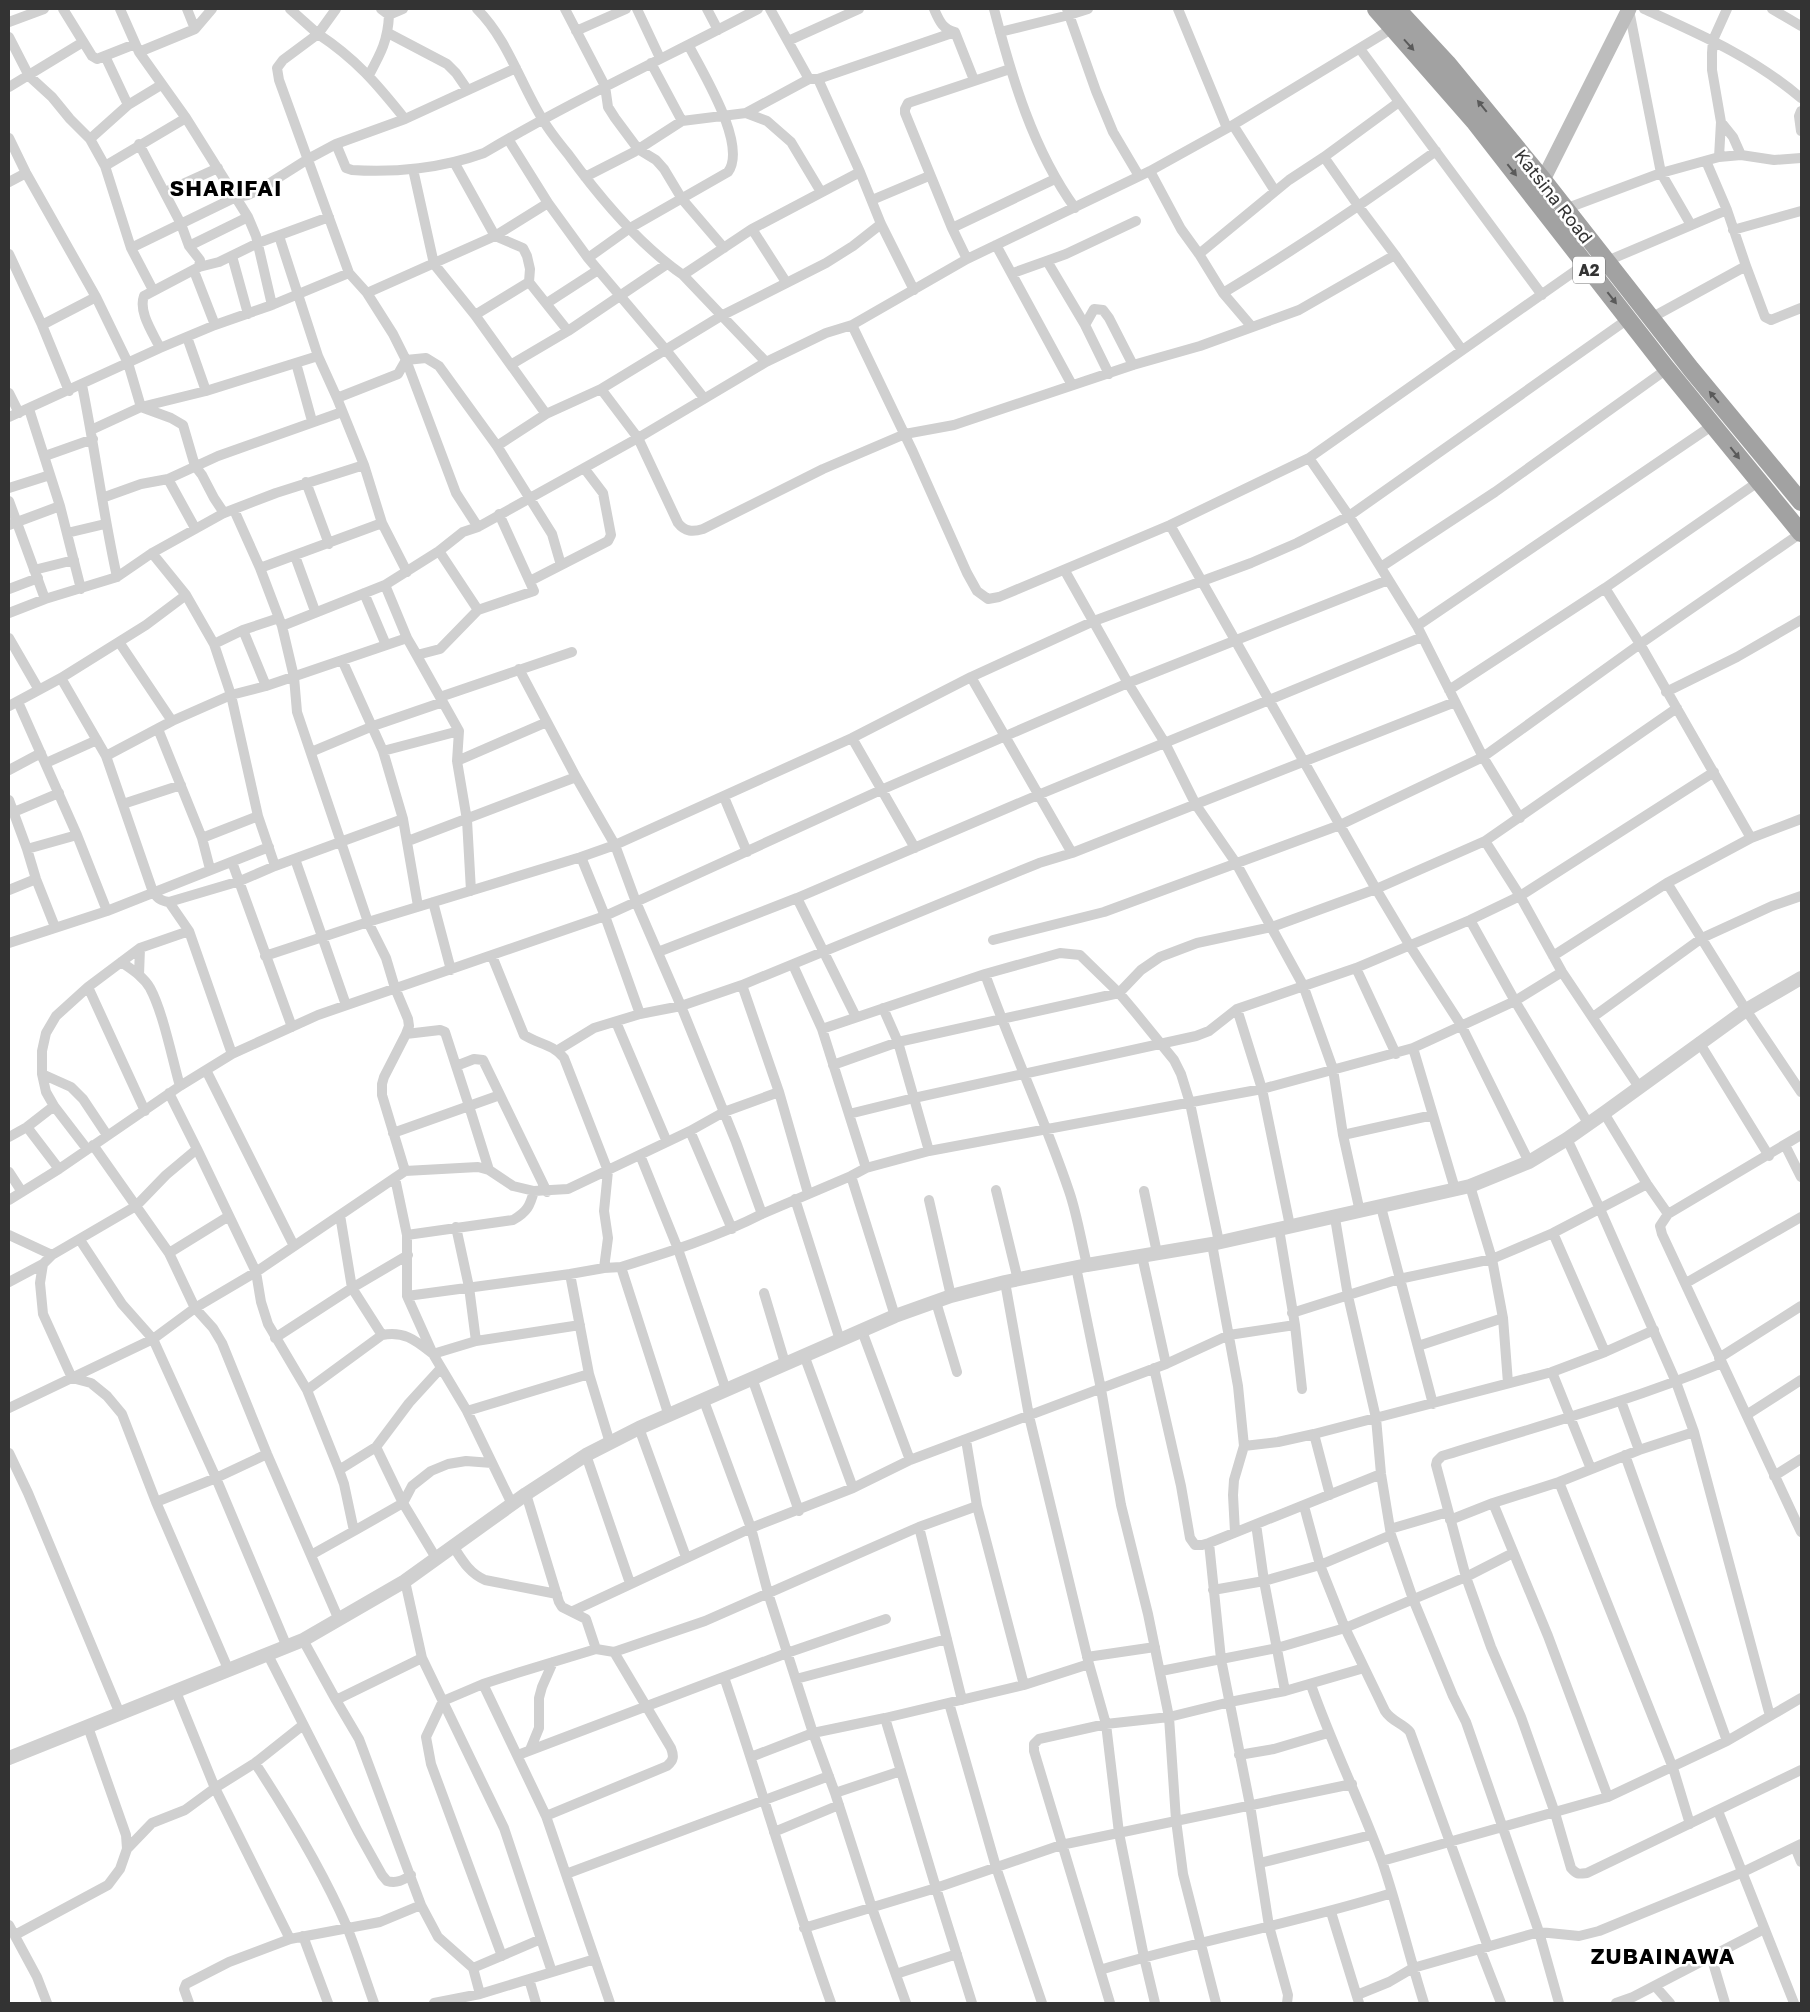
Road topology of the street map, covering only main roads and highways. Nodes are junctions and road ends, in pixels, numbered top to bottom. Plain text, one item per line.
1 (1376, 9) edge
2 (1397, 9) edge
3 (1634, 9) edge
4 (1543, 180) junction
5 (1529, 192) junction
6 (1801, 502) edge
7 (1801, 533) edge

1 -> 5 highway, A2
4 -> 2 highway, Katsina Road / A2
3 - 4 main road
4 - 5 main road
6 -> 4 highway, Katsina Road / A2
5 -> 7 highway, A2

